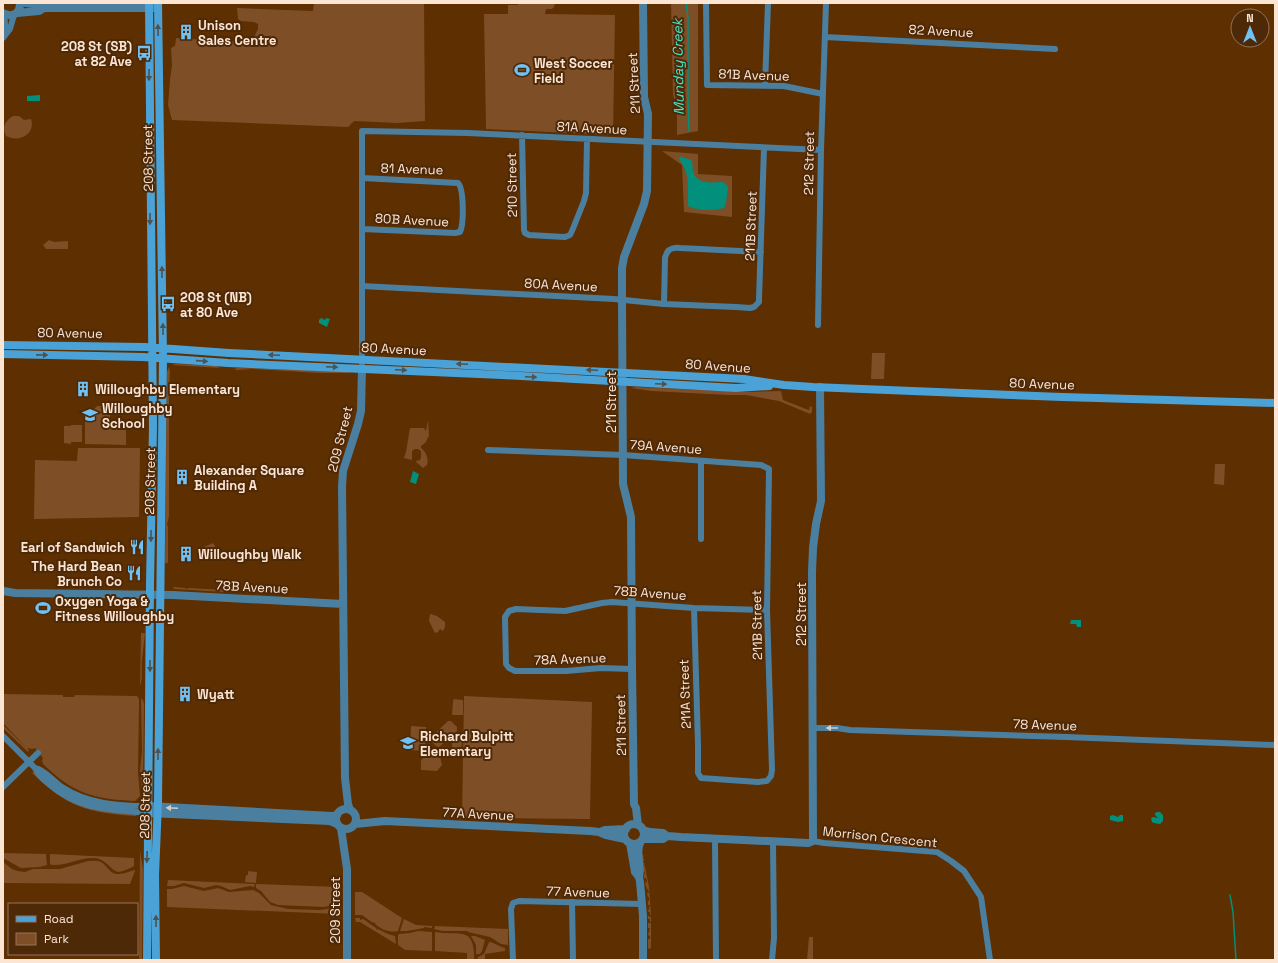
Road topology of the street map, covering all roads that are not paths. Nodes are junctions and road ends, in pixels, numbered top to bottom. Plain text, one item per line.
1 (20, 3) edge
2 (26, 3) edge
3 (643, 3) edge
4 (706, 3) edge
5 (768, 3) edge
6 (826, 3) edge
7 (149, 5) edge
8 (158, 5) edge
9 (44, 8) junction
10 (4, 14) edge
11 (16, 14) junction
12 (4, 36) edge
13 (825, 37) junction
14 (1055, 48) dead end
15 (765, 85) junction
16 (823, 94) junction
17 (362, 131) joint
18 (522, 135) junction
19 (587, 139) junction
20 (647, 142) junction
21 (764, 148) junction
22 (821, 150) junction
23 (362, 178) junction
24 (362, 229) junction
25 (460, 232) joint
26 (761, 252) junction
27 (362, 286) junction
28 (622, 300) junction
29 (664, 304) junction
30 (757, 304) joint
31 (818, 324) dead end
32 (3, 345) edge
33 (152, 347) junction
34 (163, 348) junction
35 (3, 354) edge
36 (152, 357) junction
37 (163, 358) junction
38 (362, 359) junction
39 (362, 368) junction
40 (623, 372) junction
41 (622, 382) junction
42 (784, 385) junction
43 (820, 387) junction
44 (1275, 403) edge
45 (488, 450) dead end
46 (623, 455) junction
47 (701, 461) junction
48 (769, 469) joint
49 (701, 539) dead end
50 (3, 591) edge
51 (150, 594) junction
52 (160, 595) junction
53 (632, 603) junction
54 (343, 604) junction
55 (694, 608) junction
56 (767, 610) junction
57 (509, 668) joint
58 (632, 669) junction
59 (814, 728) junction
60 (3, 736) edge
61 (1275, 745) edge
62 (38, 753) dead end
63 (29, 762) junction
64 (345, 778) junction
65 (769, 780) joint
66 (3, 788) edge
67 (634, 804) junction
68 (148, 810) junction
69 (158, 810) junction
70 (339, 813) junction
71 (353, 819) junction
72 (339, 826) junction
73 (628, 827) junction
74 (641, 827) junction
75 (599, 832) junction
76 (667, 836) junction
77 (714, 839) junction
78 (628, 841) junction
79 (641, 841) junction
80 (813, 841) junction
81 (774, 842) junction
82 (346, 859) junction
83 (639, 877) junction
84 (572, 902) junction
85 (642, 904) junction
86 (146, 960) edge
87 (156, 960) edge
88 (347, 960) edge
89 (513, 960) edge
90 (573, 960) edge
91 (643, 960) edge
92 (716, 960) edge
93 (772, 960) edge
94 (990, 960) edge

1 - 11 street
2 - 9 street
3 - 20 street, 211 Street
4 - 15 street, 81B Avenue
5 - 15 street
6 - 13 street, 212 Street
7 - 8 street
7 - 9 street
7 -> 33 main road, 208 Street
34 -> 8 main road, 208 Street
9 - 11 street
10 - 11 street
10 - 12 street
11 - 12 street
13 - 14 street, 82 Avenue
13 - 16 street, 212 Street
15 - 16 street, 81B Avenue
16 - 22 street, 212 Street
17 - 18 street, 81A Avenue
17 - 23 street, 209 Street
18 - 19 street, 81A Avenue
18 - 19 street, 210 Street
19 - 20 street, 81A Avenue
20 - 21 street, 81A Avenue
20 - 28 street, 211 Street
21 - 22 street, 81A Avenue
21 - 26 street, 211B Street
22 - 31 street, 212 Street
23 - 24 street, 209 Street
23 - 25 street, 81 Avenue
24 - 25 street, 80B Avenue
24 - 27 street, 209 Street
26 - 29 street
26 - 30 street, 211B Street
27 - 28 street, 80A Avenue
27 - 38 street, 209 Street
28 - 29 street, 80A Avenue
28 - 40 street, 211 Street
29 - 30 street, 80A Avenue
32 - 33 main road, 80 Avenue
33 - 34 main road, 80 Avenue
33 - 36 main road, 208 Street
34 - 37 main road, 208 Street
38 -> 34 main road, 80 Avenue
35 -> 36 main road, 80 Avenue
36 - 37 main road, 80 Avenue
36 -> 51 main road, 208 Street
37 -> 39 main road, 80 Avenue
37 - 52 main road, 208 Street
38 - 39 street, 209 Street
40 -> 38 main road, 80 Avenue
39 -> 41 main road, 80 Avenue
39 - 54 street, 209 Street
40 - 41 street, 211 Street
40 - 42 main road, 80 Avenue
41 -> 42 main road, 80 Avenue
41 - 46 street, 211 Street
42 - 43 main road, 80 Avenue
43 - 44 main road, 80 Avenue
43 - 59 street, 212 Street
45 - 46 street, 79A Avenue
46 - 47 street, 79A Avenue
46 - 53 street, 211 Street
47 - 48 street, 79A Avenue
47 - 49 street
48 - 56 street, 211B Street
50 - 51 street, 78B Avenue
51 - 52 street, 78B Avenue
51 -> 68 main road, 208 Street
52 - 54 street, 78B Avenue
69 -> 52 main road, 208 Street
53 - 55 street, 78B Avenue
53 - 57 street, 78B Avenue
53 - 58 street, 211 Street
54 - 64 street, 209 Street
55 - 56 street, 78B Avenue
55 - 65 street, 211A Street
56 - 65 street, 211B Street
57 - 58 street, 78A Avenue
58 - 67 street, 211 Street
61 -> 59 street, 78 Avenue
59 - 80 street, 212 Street
60 - 63 street
62 - 63 street
63 - 66 street
63 - 68 street
64 - 70 street, 209 Street
64 - 71 street, 209 Street
67 - 73 street, 211 Street
67 - 74 street, 211 Street
68 - 69 street
68 -> 86 main road, 208 Street
70 -> 69 street
69 - 72 street
87 -> 69 main road, 208 Street
70 - 71 street
70 - 72 street, 209 Street
71 - 72 street
71 - 75 street, 77A Avenue
71 - 82 street, 209 Street
72 - 82 street, 209 Street
73 - 74 street
73 - 75 street, 77A Avenue
73 - 78 street
74 - 76 street
74 - 79 street
75 - 78 street, 77A Avenue
76 - 77 street
76 - 79 street
77 - 81 street
77 - 92 street
78 - 79 street
78 - 83 street
79 - 83 street
80 - 81 street
80 - 94 street, Morrison Crescent
81 - 93 street
82 - 88 street, 209 Street
83 - 85 street
84 - 85 street, 77 Avenue
84 - 89 street, 77 Avenue
84 - 90 street
85 - 91 street

